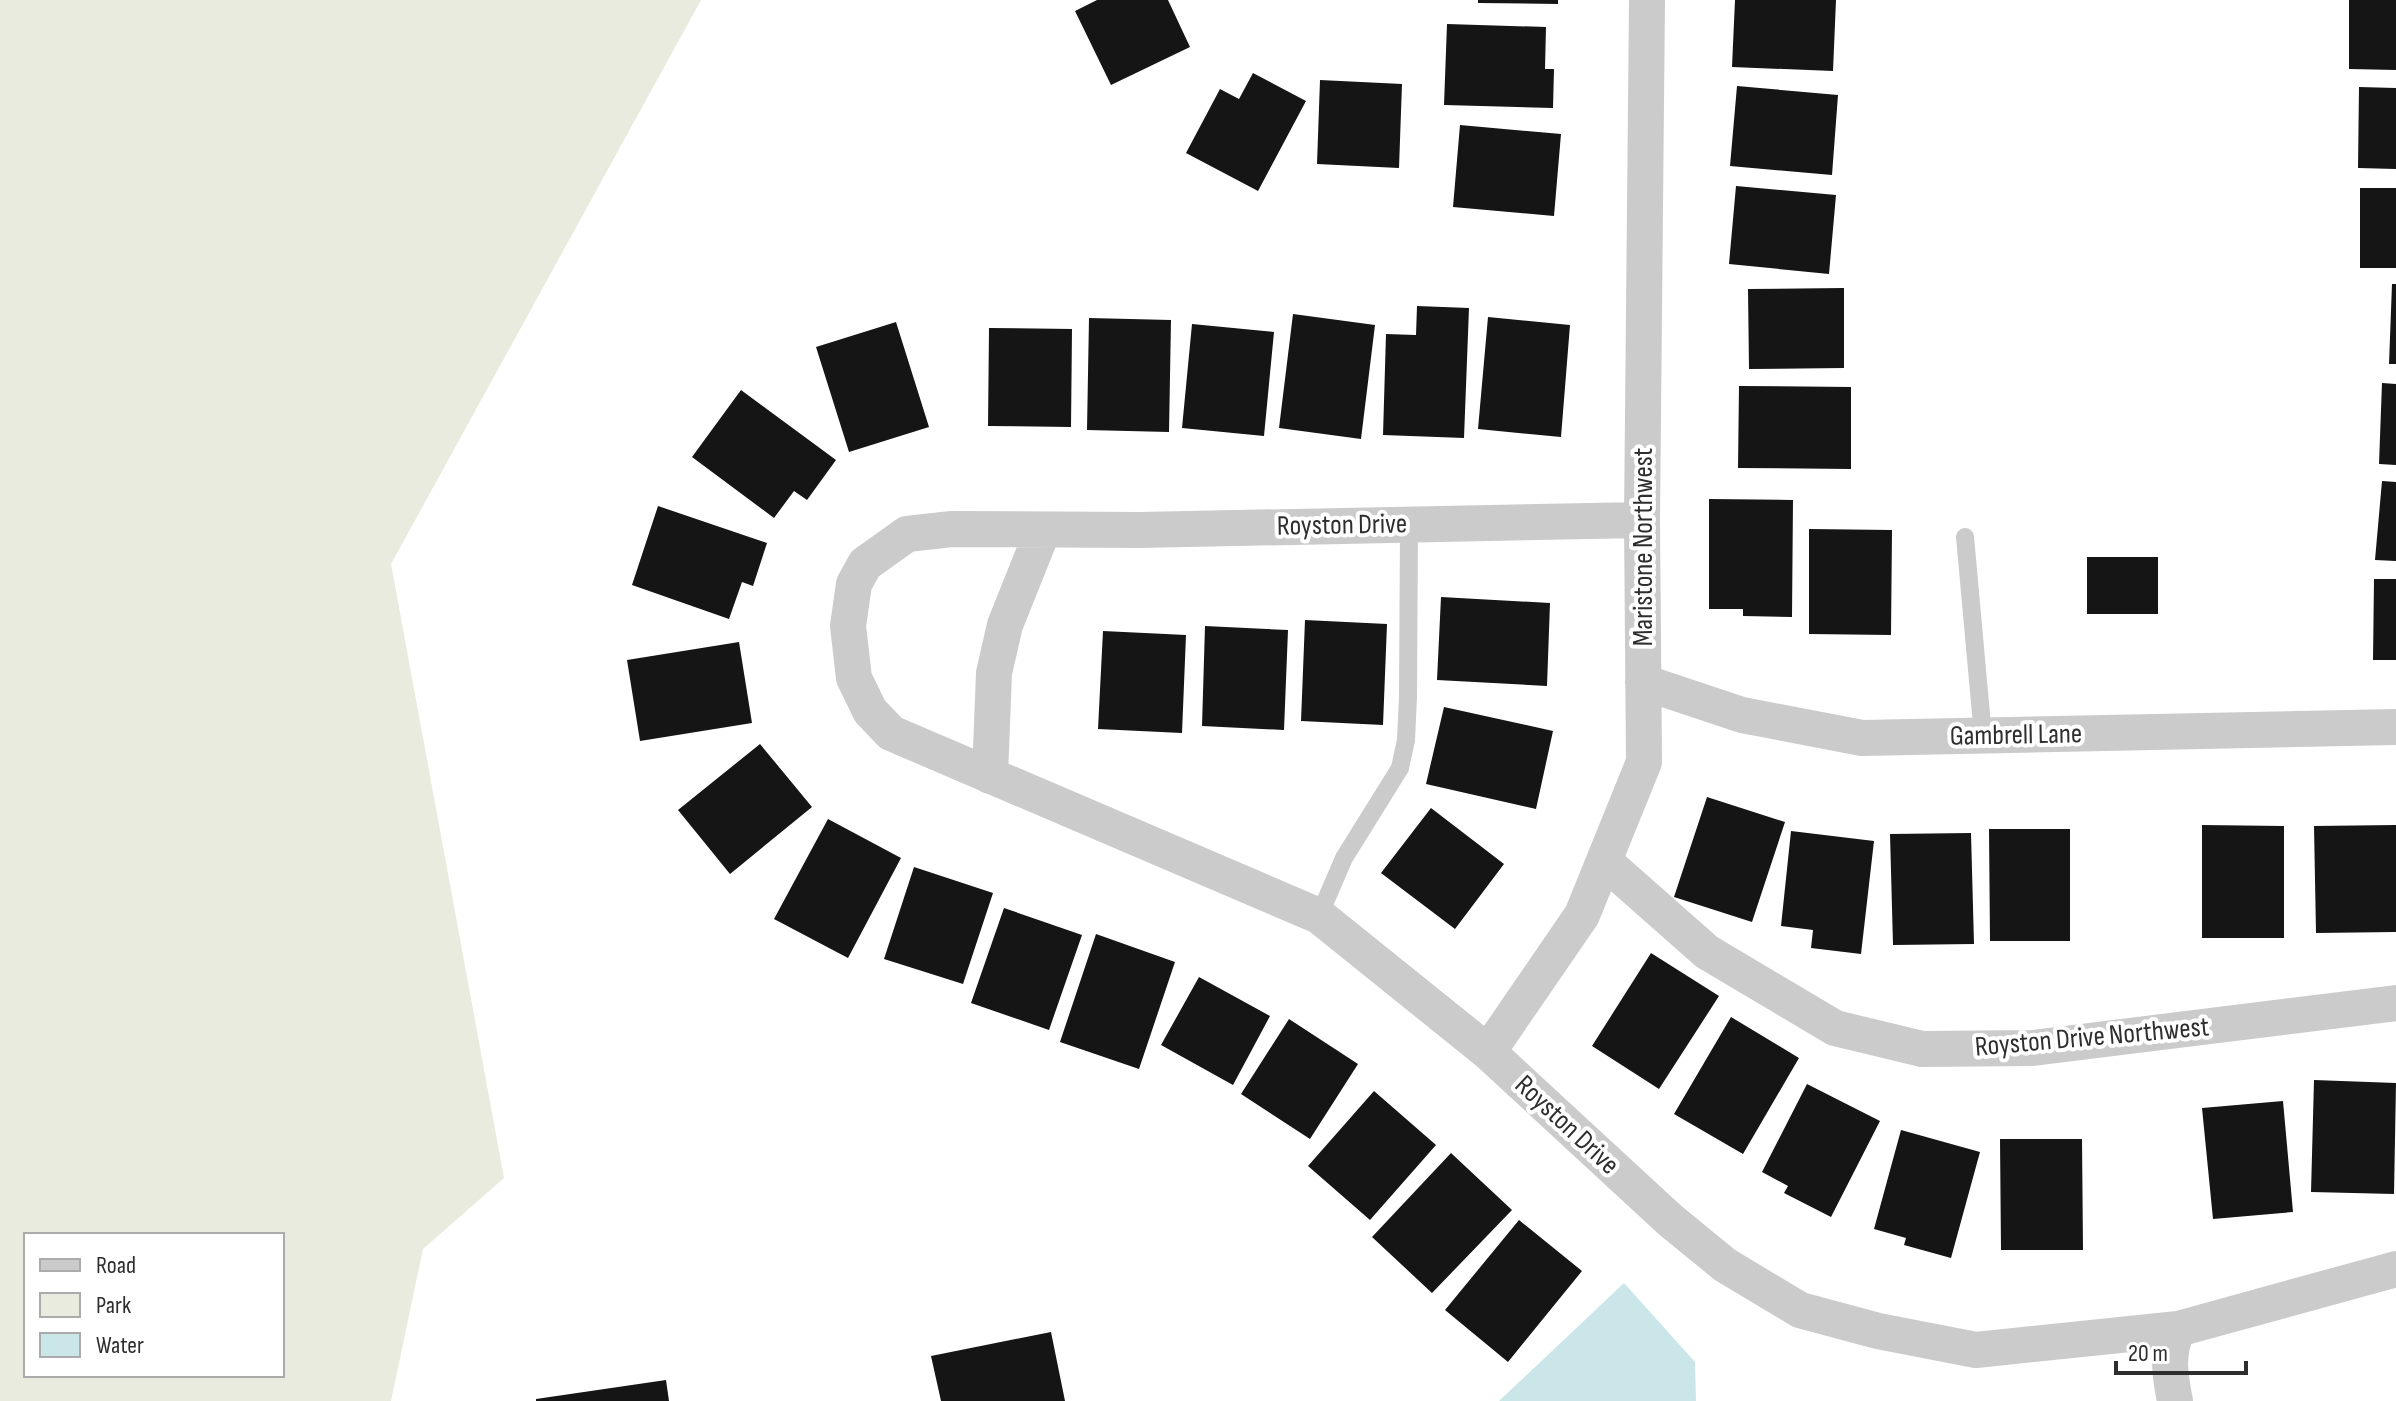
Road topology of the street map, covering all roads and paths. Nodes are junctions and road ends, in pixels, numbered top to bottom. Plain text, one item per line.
1 (1647, 0) edge
2 (1642, 520) junction
3 (1409, 524) junction
4 (1043, 530) junction
5 (1965, 537) dead end
6 (1643, 682) junction
7 (2396, 727) edge
8 (1983, 736) junction
9 (990, 776) junction
10 (1605, 862) junction
11 (1319, 916) junction
12 (2396, 1003) edge
13 (1488, 1052) junction
14 (2396, 1269) edge
15 (2178, 1329) junction
16 (2175, 1401) edge

1 - 2 street, Maristone Northwest
2 - 3 street, Royston Drive
2 - 6 street, Maristone Northwest
3 - 4 street, Royston Drive
3 - 11 lane
4 - 9 street
4 - 9 street, Royston Drive
5 - 8 lane
6 - 8 street, Gambrell Lane
6 - 10 street, Maristone Northwest
7 - 8 street, Gambrell Lane
9 - 11 street, Royston Drive
10 - 12 street, Royston Drive Northwest
10 - 13 street, Maristone Northwest
11 - 13 street, Royston Drive
13 - 15 street, Royston Drive
14 - 15 street, Royston Drive
15 - 16 street

